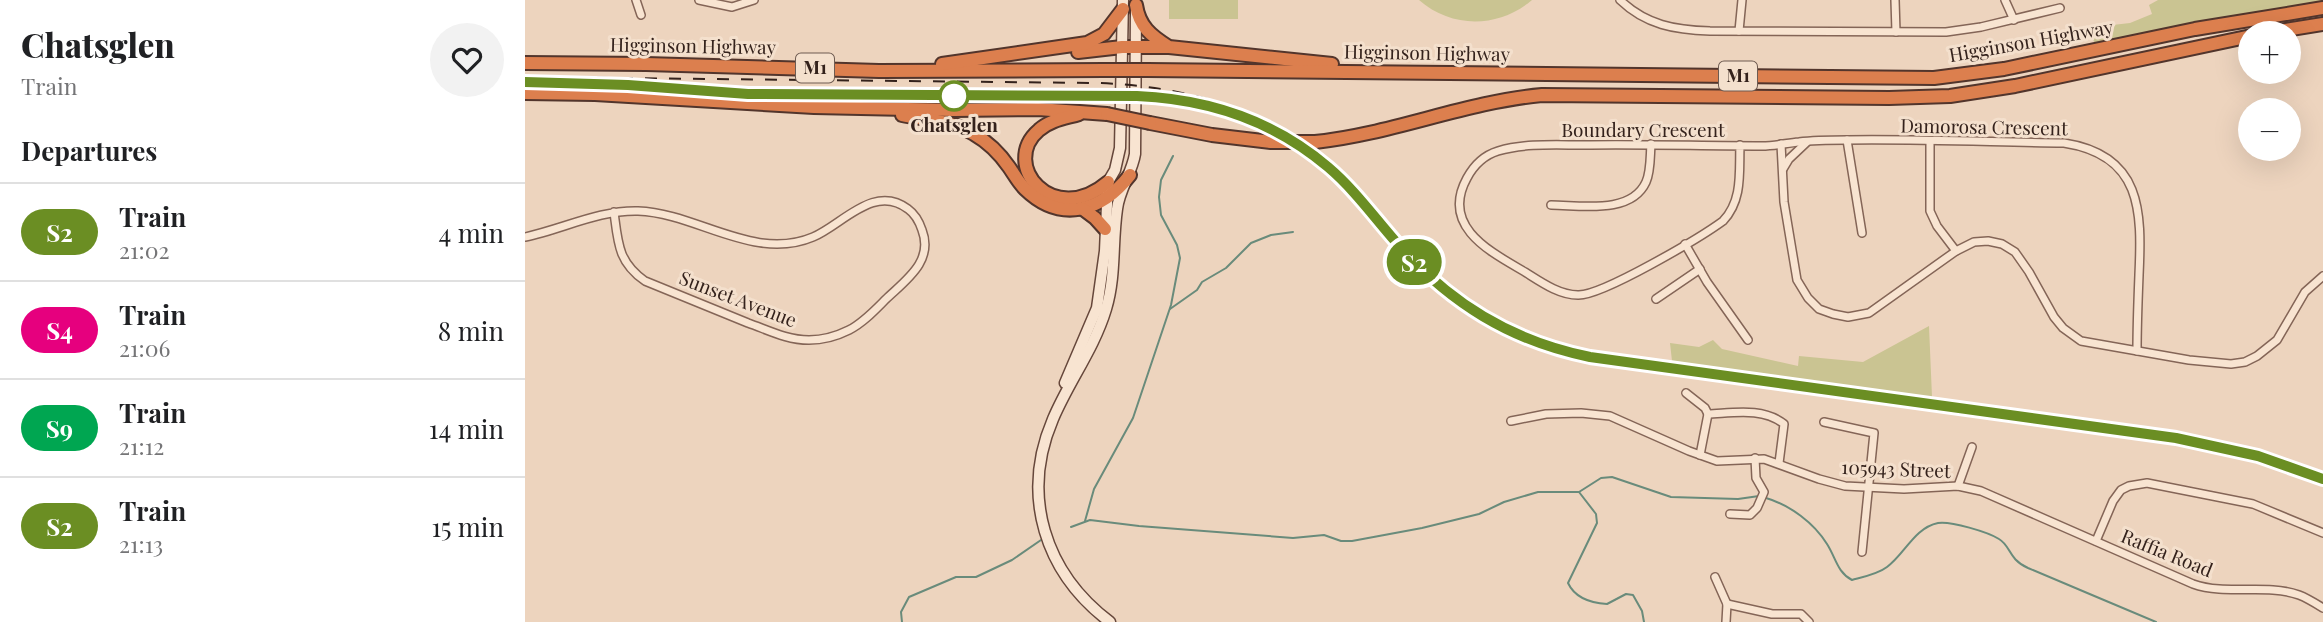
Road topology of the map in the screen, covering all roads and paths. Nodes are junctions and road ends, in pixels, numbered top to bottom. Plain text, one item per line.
1 (636, 0) edge
2 (699, 0) edge
3 (754, 0) edge
4 (1620, 0) edge
5 (1742, 0) edge
6 (1895, 0) edge
7 (2005, 0) edge
8 (2323, 1) edge
9 (1129, 4) edge
10 (2060, 8) dead end
11 (2323, 8) edge
12 (641, 15) dead end
13 (2014, 20) junction
14 (2323, 24) edge
15 (2301, 27) edge
16 (2195, 29) junction
17 (1739, 31) junction
18 (2323, 31) edge
19 (1896, 32) junction
20 (2301, 32) edge
21 (2238, 39) edge
22 (1122, 47) junction
23 (1136, 47) junction
24 (1169, 47) junction
25 (1007, 56) junction
26 (525, 63) edge
27 (879, 71) junction
28 (1440, 73) junction
29 (525, 93) edge
30 (871, 108) junction
31 (1086, 112) junction
32 (1847, 140) junction
33 (1807, 141) junction
34 (1930, 141) junction
35 (1651, 144) junction
36 (1781, 144) junction
37 (1740, 145) junction
38 (1783, 169) junction
39 (1130, 175) junction
40 (1108, 182) junction
41 (1106, 200) junction
42 (1083, 203) junction
43 (1551, 205) dead end
44 (1117, 209) junction
45 (614, 212) junction
46 (1105, 229) junction
47 (1862, 233) dead end
48 (525, 237) edge
49 (1685, 244) junction
50 (1956, 251) junction
51 (1700, 269) junction
52 (2323, 276) edge
53 (1656, 299) dead end
54 (1748, 340) dead end
55 (2137, 351) junction
56 (1686, 393) dead end
57 (1058, 407) junction
58 (1708, 414) junction
59 (1511, 421) dead end
60 (1824, 422) dead end
61 (1972, 447) dead end
62 (1700, 455) junction
63 (1755, 458) junction
64 (1779, 463) junction
65 (1958, 486) junction
66 (1870, 487) junction
67 (2004, 501) joint
68 (1730, 514) dead end
69 (2323, 533) edge
70 (2096, 541) junction
71 (1862, 552) dead end
72 (1715, 577) dead end
73 (1727, 604) junction
74 (2323, 608) edge
75 (1110, 622) edge
76 (1726, 622) edge
77 (1809, 622) edge

1 - 12 street
2 - 3 street
4 - 17 street
5 - 17 street
6 - 19 street
7 - 13 street
8 - 16 highway
9 - 22 street
9 - 23 street
9 - 24 highway
9 - 25 highway
10 - 13 street
11 - 16 highway, Higginson Highway / M1
13 - 19 street
14 - 15 highway
16 - 28 highway, Higginson Highway / M1
17 - 19 street
18 - 20 highway
21 - 31 highway, Higginson Highway / M1, bridge
22 - 23 highway
22 - 25 highway
22 - 40 street
23 - 24 highway
23 - 39 street
24 - 28 highway
25 - 27 highway
26 - 27 highway, Higginson Highway / M1
27 - 28 highway, Higginson Highway / M1, bridge
29 - 30 highway, Higginson Highway / M1
30 - 31 highway, Higginson Highway / M1
30 - 42 highway
31 - 42 highway
32 - 33 street, Damorosa Crescent
32 - 34 street, Damorosa Crescent
32 - 47 street
33 - 36 street, Damorosa Crescent
33 - 38 street
34 - 50 street
34 - 55 street, Damorosa Crescent
35 - 37 street, Boundary Crescent
35 - 43 street
35 - 49 street, Boundary Crescent
36 - 37 street, Damorosa Crescent
36 - 38 street
37 - 49 street, Boundary Crescent
38 - 50 street
39 - 41 highway
39 - 44 street
40 - 41 street
40 - 42 highway
41 - 42 highway
41 - 44 highway
41 - 46 street
42 - 46 highway
44 - 57 street
45 - 45 street, Sunset Avenue
45 - 48 street, Sunset Avenue
46 - 57 street
49 - 51 street
50 - 55 street
51 - 53 street
51 - 54 street
52 - 55 street
56 - 58 street
57 - 75 street
58 - 62 street
58 - 64 street
59 - 62 street, 105943 Street
60 - 66 street
61 - 65 street
62 - 63 street, 105943 Street
63 - 64 street, 105943 Street
63 - 68 street
64 - 66 street, 105943 Street
65 - 66 street, 105943 Street
65 - 67 street, 105943 Street
66 - 71 street
67 - 70 street, Raffia Road
69 - 70 street
70 - 74 street, Raffia Road
72 - 73 street
73 - 76 street
73 - 77 street

